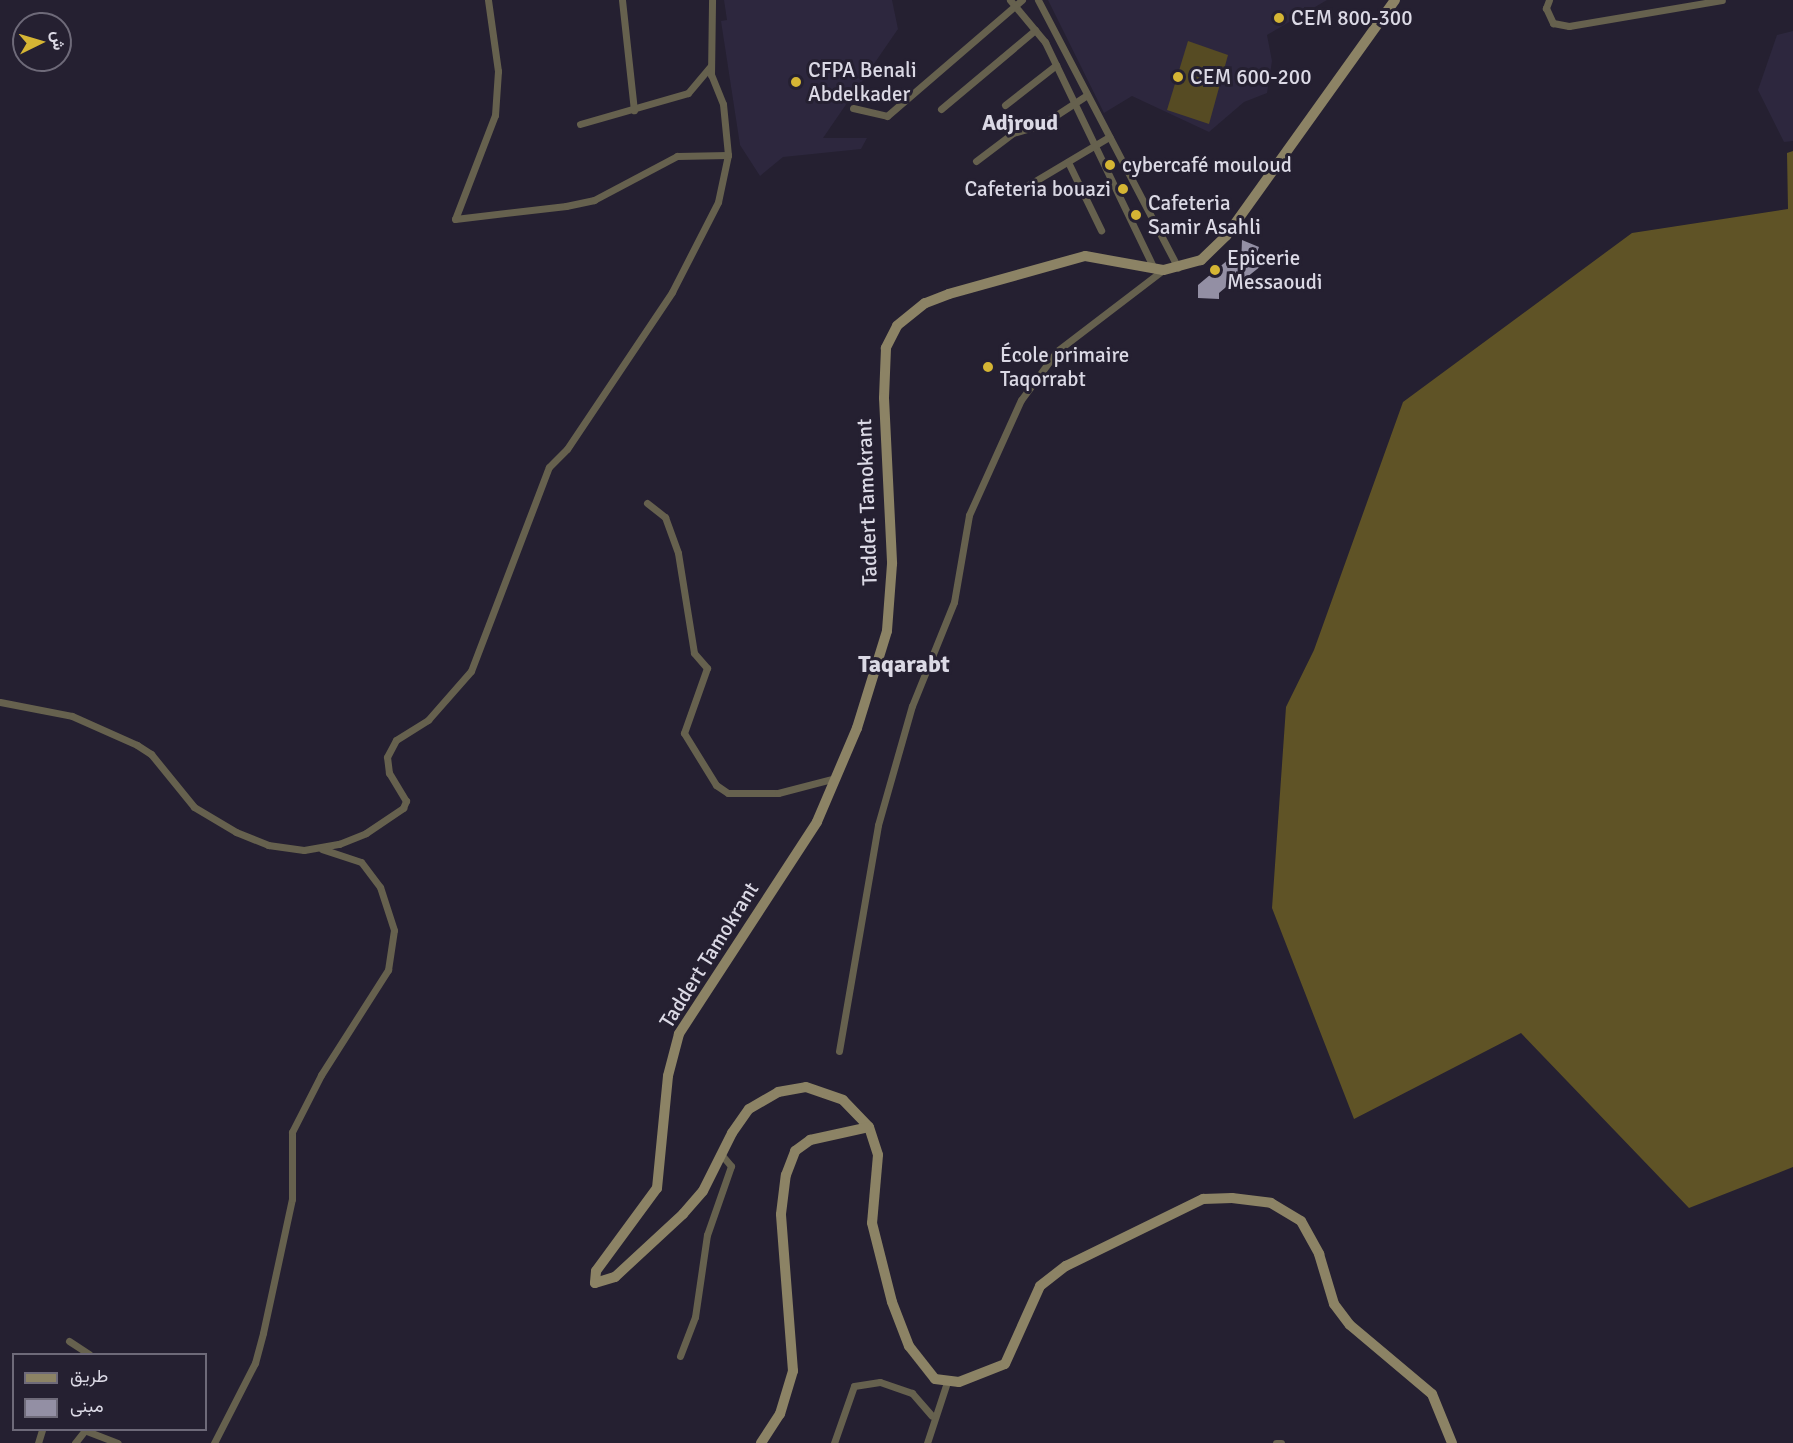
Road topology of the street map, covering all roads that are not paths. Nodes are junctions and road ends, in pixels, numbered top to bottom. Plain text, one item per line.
1 (488, 0) edge
2 (622, 0) edge
3 (712, 0) edge
4 (1022, 0) edge
5 (1038, 0) edge
6 (1395, 0) edge
7 (1549, 0) edge
8 (1722, 0) edge
9 (1692, 2) edge
10 (1012, 3) edge
11 (1035, 30) junction
12 (1056, 65) junction
13 (711, 66) junction
14 (1087, 95) junction
15 (1075, 103) junction
16 (1005, 105) dead end
17 (853, 108) dead end
18 (940, 109) dead end
19 (634, 110) junction
20 (580, 124) dead end
21 (1109, 136) junction
22 (1096, 146) junction
23 (728, 156) junction
24 (976, 161) dead end
25 (1068, 162) junction
26 (1020, 190) dead end
27 (1101, 230) dead end
28 (1178, 268) junction
29 (1158, 269) junction
30 (647, 503) dead end
31 (0, 702) edge
32 (836, 778) junction
33 (320, 848) junction
34 (839, 1051) dead end
35 (869, 1126) junction
36 (722, 1154) junction
37 (69, 1341) dead end
38 (87, 1353) edge
39 (680, 1356) dead end
40 (947, 1382) junction
41 (932, 1416) junction
42 (87, 1431) edge
43 (118, 1443) edge
44 (214, 1443) edge
45 (761, 1443) edge
46 (834, 1443) edge
47 (927, 1443) edge
48 (1276, 1443) edge
49 (1281, 1443) edge
50 (1452, 1443) edge

1 - 23 street
2 - 19 street
3 - 13 street
4 - 10 street
5 - 14 street
6 - 28 main road, Taddert Tamokrant
7 - 9 street
8 - 9 street
10 - 11 street
10 - 17 street
11 - 12 street
11 - 18 street
12 - 15 street
12 - 16 street
13 - 19 street
13 - 23 street
14 - 15 street
14 - 21 street
15 - 22 street
15 - 24 street
19 - 20 street
21 - 22 street
21 - 28 street
22 - 25 street
22 - 29 street
23 - 33 street
25 - 26 street
25 - 27 street
28 - 29 main road, Taddert Tamokrant
29 - 32 main road, Taddert Tamokrant
29 - 34 street
30 - 32 street
31 - 33 street
32 - 36 main road, Taddert Tamokrant
33 - 44 street
35 - 36 main road, Taddert Tamokrant
35 - 40 main road, Taddert Tamokrant
35 - 45 main road
36 - 39 street
37 - 38 street
40 - 41 street
40 - 50 main road
41 - 46 street
41 - 47 street
42 - 43 street
48 - 49 street

